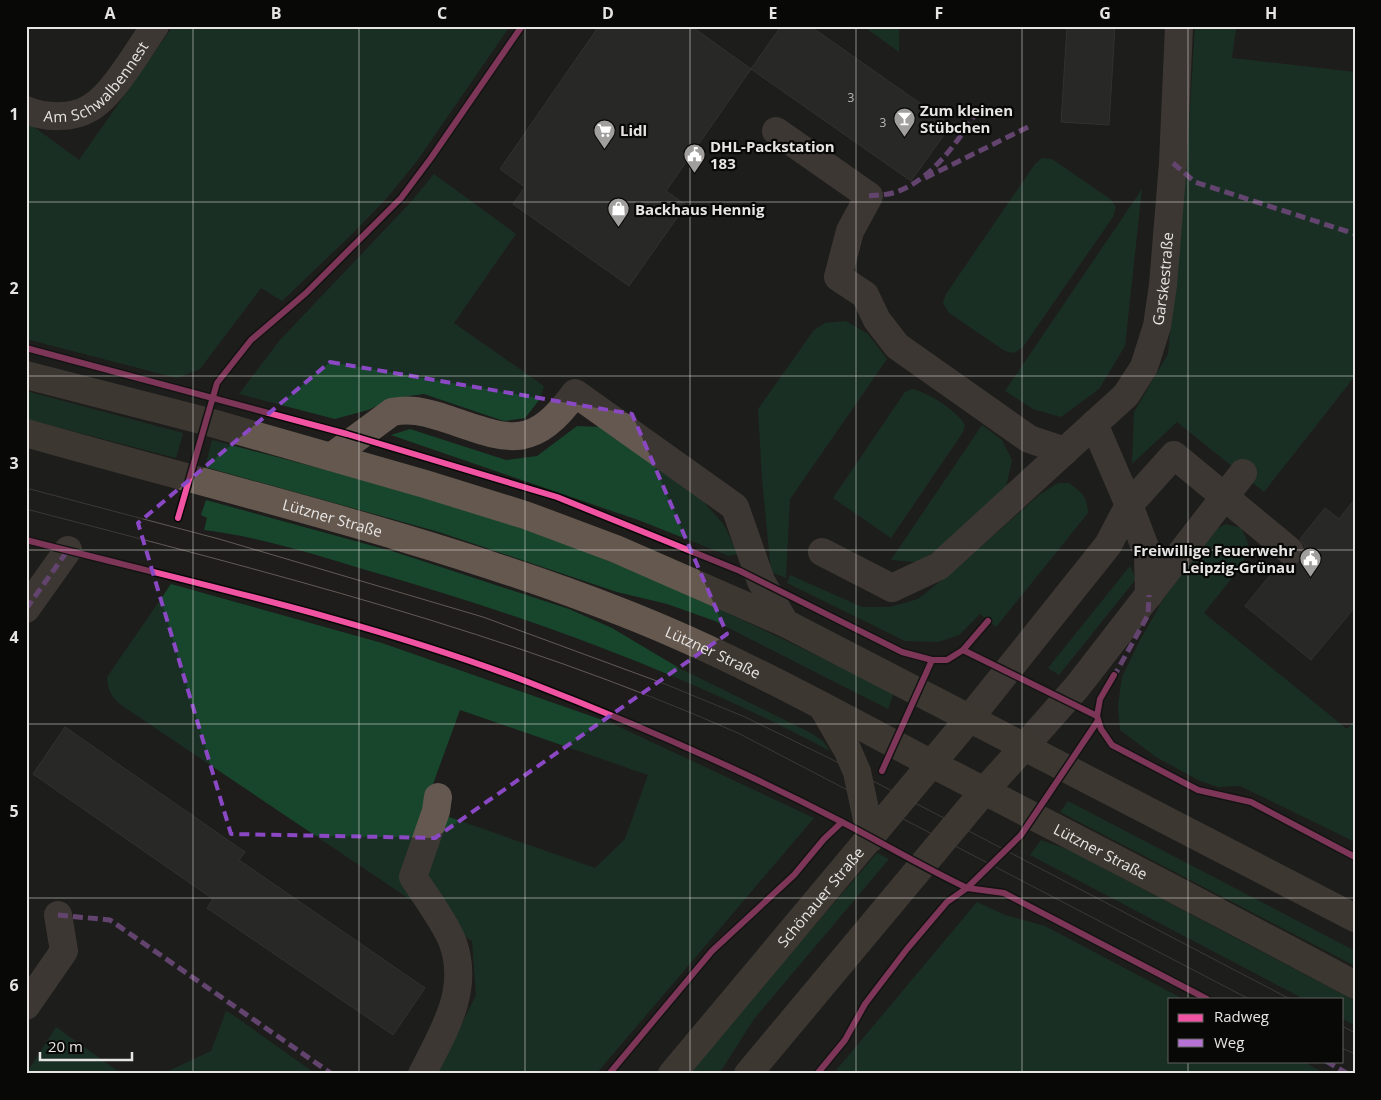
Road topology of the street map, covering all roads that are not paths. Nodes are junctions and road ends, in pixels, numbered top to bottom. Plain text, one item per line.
1 (155, 26) edge
2 (1179, 26) edge
3 (26, 110) edge
4 (776, 131) dead end
5 (26, 375) edge
6 (1094, 424) junction
7 (26, 433) edge
8 (1065, 451) junction
9 (331, 457) junction
10 (1243, 473) dead end
11 (1224, 496) junction
12 (1129, 505) junction
13 (68, 550) dead end
14 (1290, 551) dead end
15 (822, 552) dead end
16 (1149, 595) junction
17 (26, 609) edge
18 (785, 623) junction
19 (822, 706) junction
20 (969, 719) junction
21 (1024, 747) junction
22 (932, 764) junction
23 (985, 790) junction
24 (438, 797) dead end
25 (871, 838) junction
26 (58, 915) dead end
27 (1355, 918) edge
28 (1355, 984) edge
29 (26, 1006) edge
30 (422, 1074) edge
31 (672, 1074) edge
32 (748, 1074) edge

1 - 3 street, Am Schwalbennest
2 - 6 street, Garskestraße
4 - 8 street
5 - 9 main road
6 - 8 street, Garskestraße
6 - 12 street
7 - 19 main road, Lützner Straße
8 - 15 street, Garskestraße
9 - 18 main road
9 - 18 street
10 - 11 street
11 - 12 street
11 - 14 street
11 - 16 street
12 - 16 street
12 - 20 street
13 - 17 street
16 - 21 street
18 - 20 main road
19 - 22 main road, Lützner Straße
19 - 25 main road
20 - 21 main road
20 - 22 main road, Schönauer Straße
21 - 23 main road
21 - 27 main road
22 - 23 main road, Lützner Straße
22 - 25 main road, Schönauer Straße
23 - 28 main road, Lützner Straße
23 - 32 main road
24 - 30 street
25 - 31 main road, Schönauer Straße
26 - 29 street

